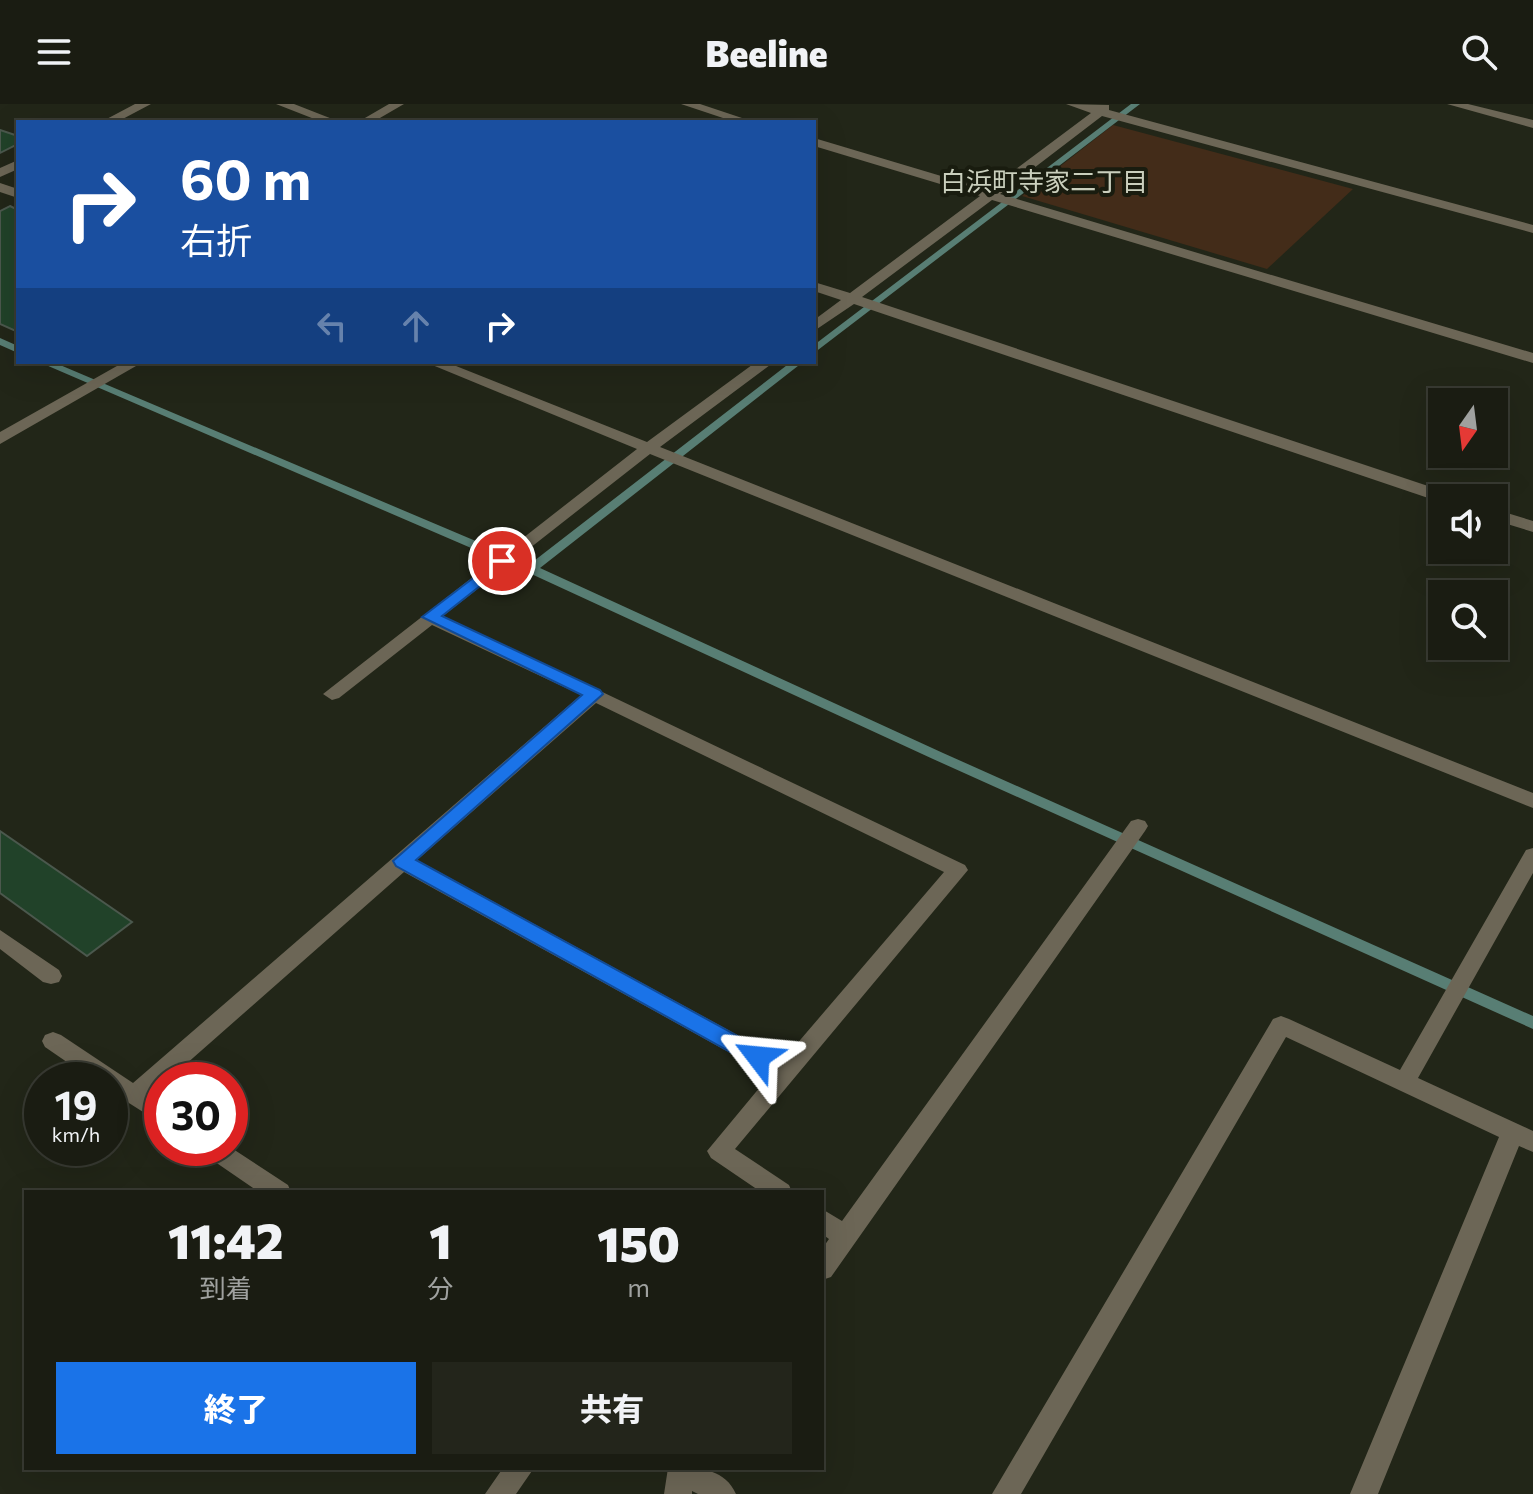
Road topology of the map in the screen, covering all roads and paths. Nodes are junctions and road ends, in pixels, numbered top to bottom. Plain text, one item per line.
1 (145, 104) edge
2 (282, 104) edge
3 (398, 104) edge
4 (687, 104) edge
5 (1072, 104) edge
6 (1453, 104) edge
7 (1104, 108) edge
8 (111, 120) edge
9 (328, 120) edge
10 (368, 120) edge
11 (741, 120) edge
12 (1533, 124) edge
13 (816, 143) edge
14 (990, 194) junction
15 (1533, 229) edge
16 (816, 287) edge
17 (853, 299) junction
18 (816, 326) edge
19 (1533, 358) edge
20 (131, 364) edge
21 (438, 364) edge
22 (763, 364) edge
23 (0, 439) edge
24 (647, 449) junction
25 (1428, 492) edge
26 (1508, 519) edge
27 (1533, 527) edge
28 (430, 617) junction
29 (332, 694) dead end
30 (594, 694) junction
31 (1533, 801) edge
32 (1138, 826) dead end
33 (1533, 855) edge
34 (402, 861) junction
35 (0, 938) edge
36 (51, 976) dead end
37 (53, 1041) dead end
38 (785, 1072) junction
39 (1404, 1083) junction
40 (135, 1095) junction
41 (144, 1101) edge
42 (1523, 1137) edge
43 (240, 1166) edge
44 (276, 1190) edge
45 (777, 1190) edge
46 (824, 1221) edge
47 (845, 1236) junction
48 (824, 1266) edge
49 (518, 1470) edge
50 (682, 1470) edge
51 (685, 1470) edge
52 (499, 1494) edge
53 (678, 1494) edge
54 (722, 1494) edge
55 (1006, 1494) edge
56 (1364, 1494) edge

1 - 8 street
2 - 9 street
3 - 10 street
4 - 11 street
5 - 7 street
6 - 12 street
7 - 14 street
7 - 15 street
13 - 14 street
14 - 17 street
14 - 19 street
16 - 17 street
17 - 18 street
17 - 25 street
20 - 23 street
21 - 24 street
22 - 24 street
24 - 28 street
24 - 31 street
26 - 27 street
28 - 29 street
28 - 30 street
30 - 34 street
30 - 38 street
32 - 47 street
33 - 39 street
34 - 38 street
34 - 40 street
35 - 36 street
37 - 40 street
38 - 45 street
39 - 42 street
39 - 55 street
40 - 41 street
42 - 56 street
43 - 44 street
46 - 47 street
47 - 48 street
49 - 52 street
50 - 53 street
51 - 54 street

